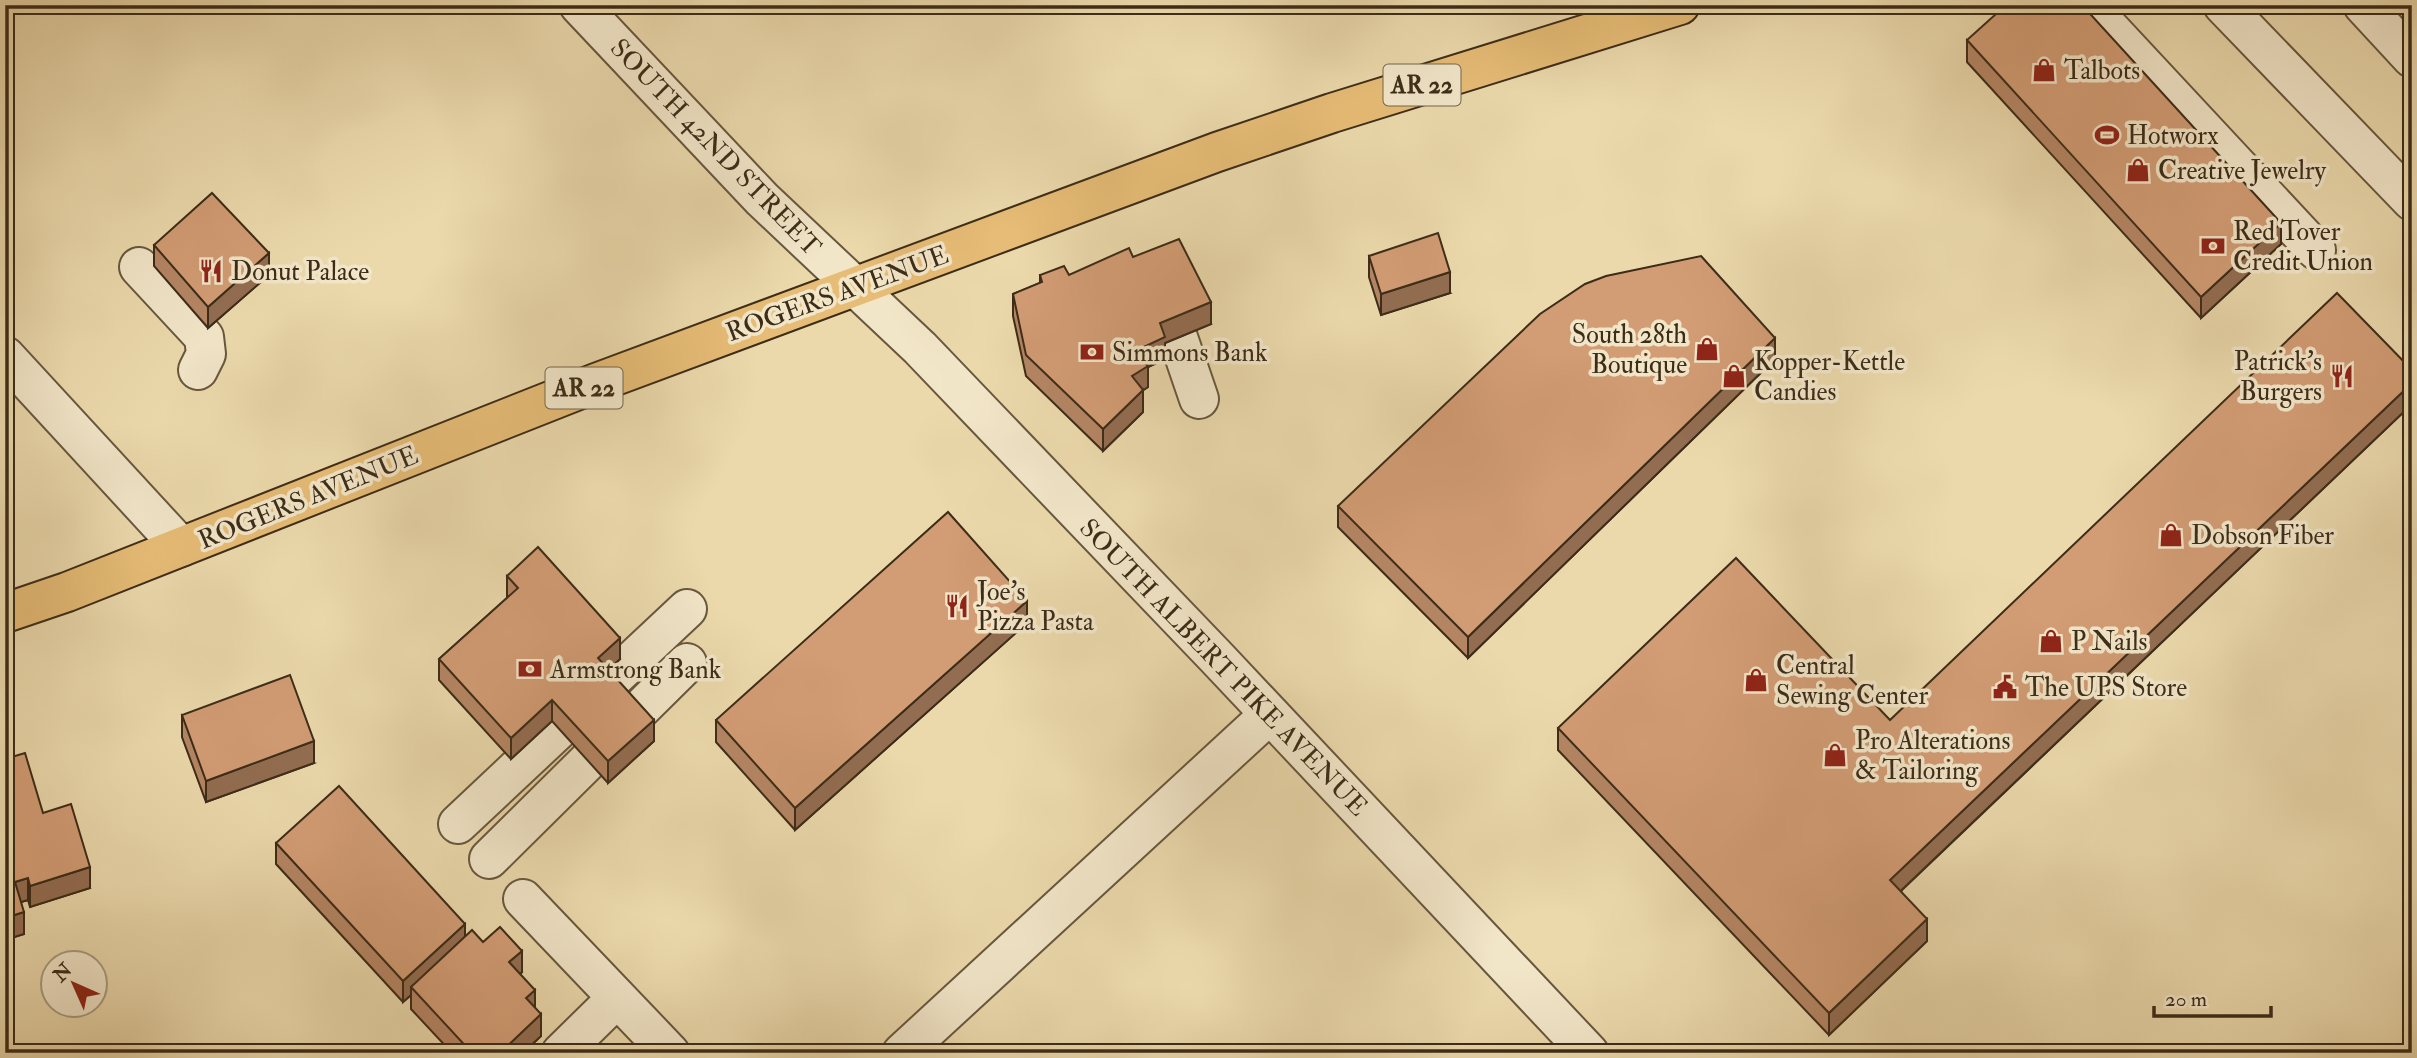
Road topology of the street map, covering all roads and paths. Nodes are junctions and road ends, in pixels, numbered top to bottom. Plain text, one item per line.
1 (579, 5) edge
2 (1680, 5) edge
3 (2223, 5) edge
4 (2363, 5) edge
5 (2097, 15) dead end
6 (2412, 58) edge
7 (2412, 201) edge
8 (2316, 250) dead end
9 (1158, 253) edge
10 (139, 267) dead end
11 (855, 286) junction
12 (5, 356) edge
13 (198, 370) dead end
14 (1199, 399) dead end
15 (181, 547) junction
16 (5, 613) edge
17 (1270, 714) junction
18 (490, 860) junction
19 (617, 998) junction
20 (561, 1053) edge
21 (670, 1053) edge
22 (902, 1053) edge
23 (1589, 1053) edge

1 - 11 street, SOUTH 42ND STREET
2 - 11 main road, ROGERS AVENUE / AR 22
3 - 7 street
4 - 6 street
5 - 8 street
9 - 14 street
10 - 13 street
11 - 15 main road, ROGERS AVENUE / AR 22
11 - 17 street, SOUTH ALBERT PIKE AVENUE
12 - 15 street
15 - 16 main road, ROGERS AVENUE / AR 22
17 - 22 street
17 - 23 street, SOUTH ALBERT PIKE AVENUE
18 - 18 street
18 - 19 street
19 - 20 street
19 - 21 street

